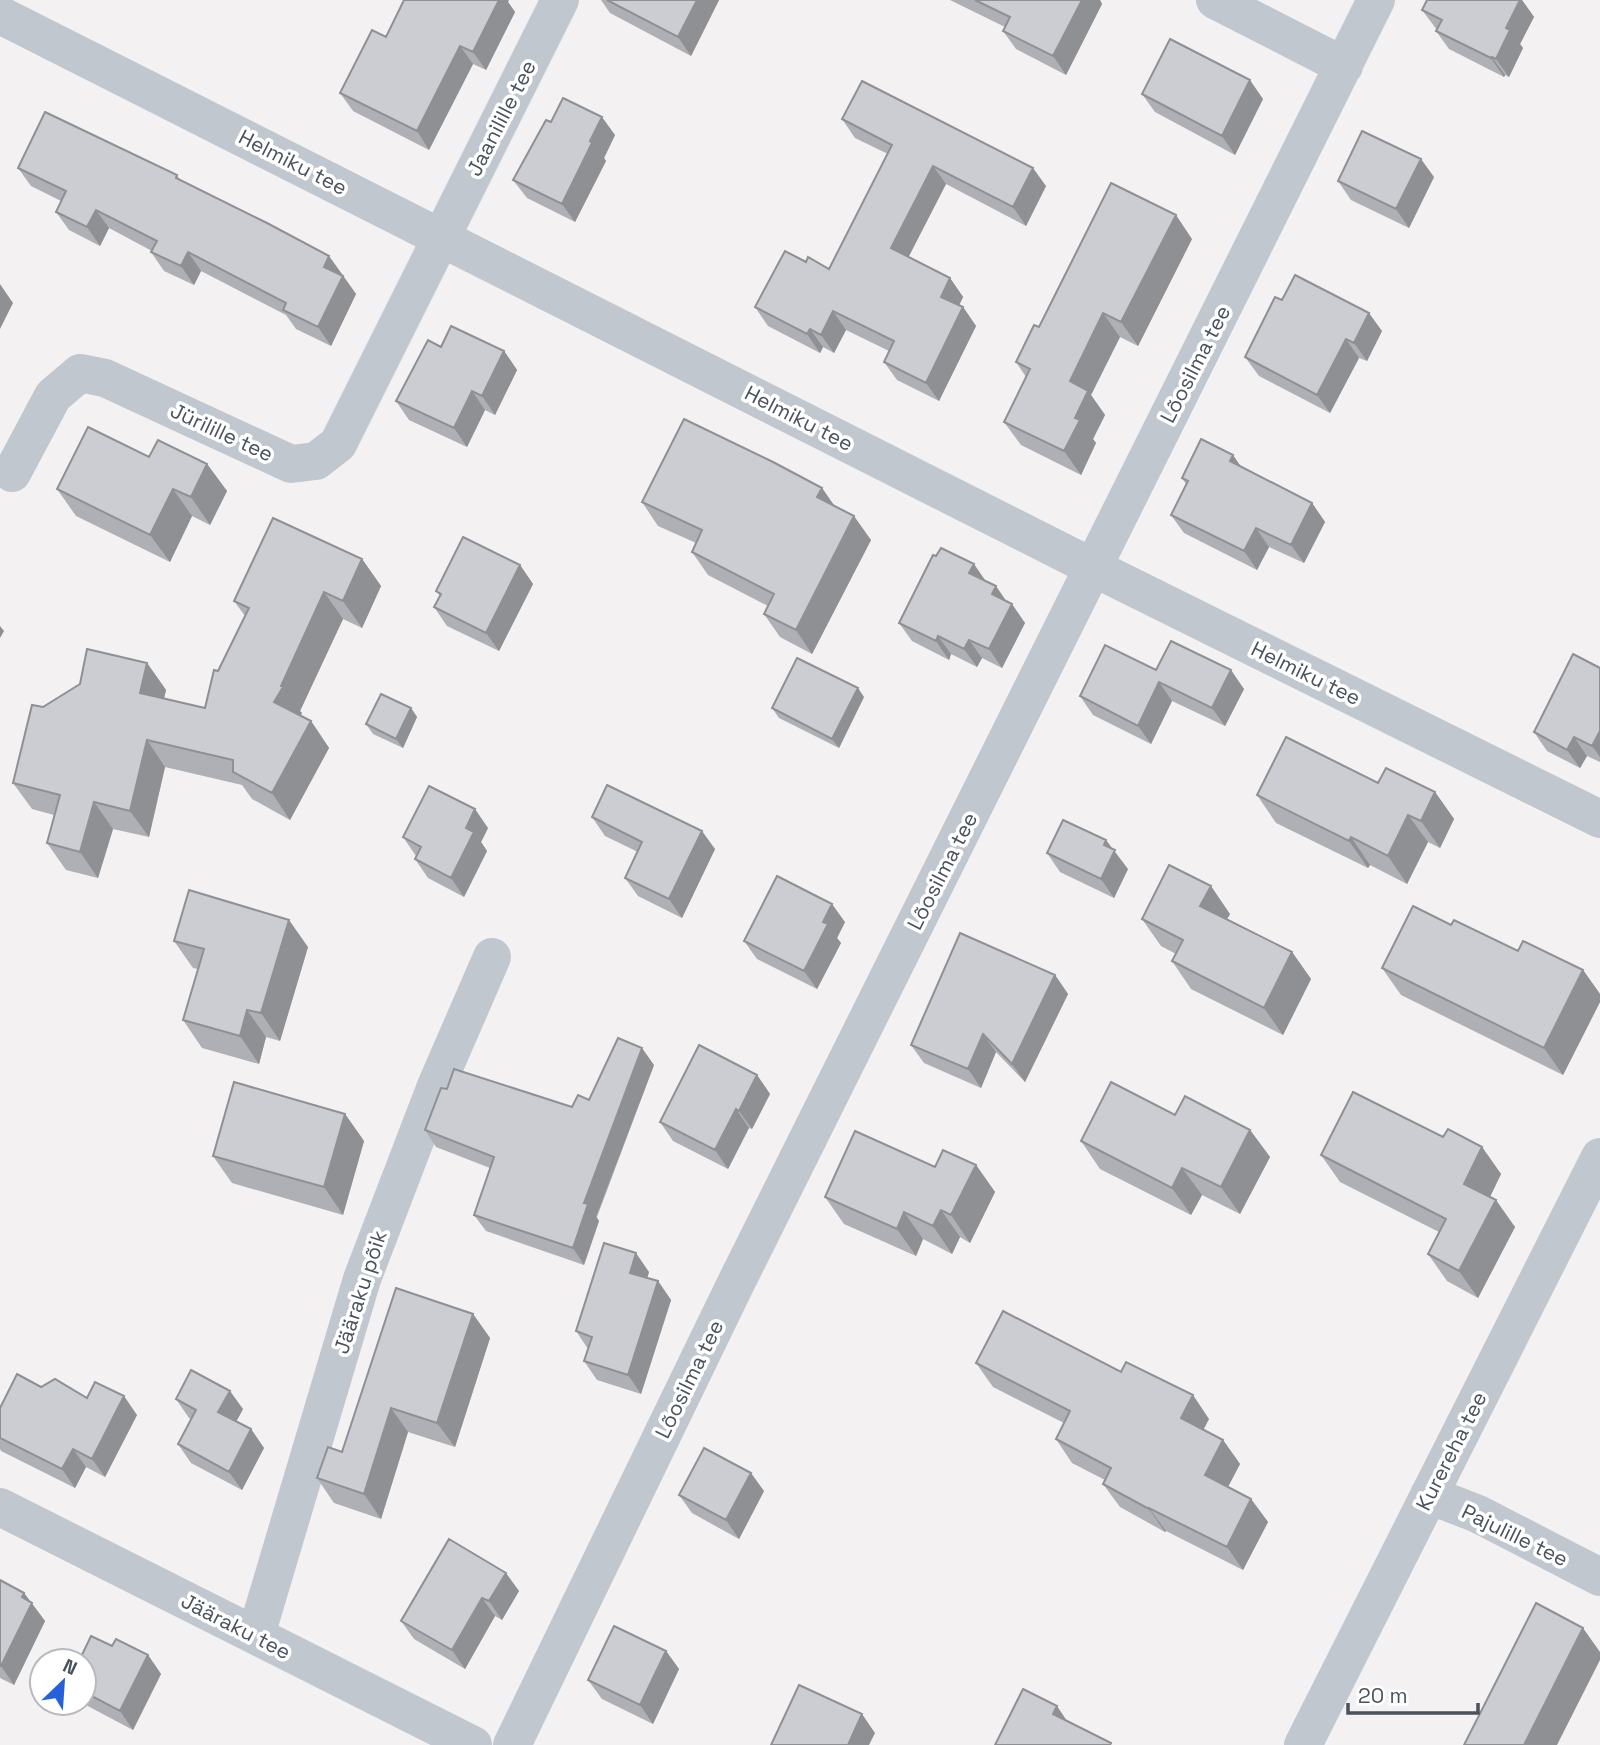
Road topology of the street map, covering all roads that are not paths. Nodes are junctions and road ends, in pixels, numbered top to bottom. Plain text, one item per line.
1 (560, 0) edge
2 (1214, 0) edge
3 (1376, 0) edge
4 (0, 15) edge
5 (1345, 66) junction
6 (441, 237) junction
7 (12, 473) dead end
8 (1094, 568) junction
9 (1600, 819) edge
10 (492, 957) dead end
11 (1600, 1157) edge
12 (1429, 1495) junction
13 (0, 1507) edge
14 (1600, 1577) edge
15 (256, 1635) junction
16 (473, 1745) edge
17 (512, 1745) edge
18 (1303, 1745) edge

1 - 6 street, Jaanilille tee
2 - 5 street
3 - 5 street, Lõosilma tee
4 - 6 street, Helmiku tee
5 - 8 street, Lõosilma tee
6 - 7 street, Jürilille tee
6 - 8 street, Helmiku tee
8 - 9 street, Helmiku tee
8 - 17 street, Lõosilma tee
10 - 15 street, Jääraku põik
11 - 12 street, Kurereha tee
12 - 14 street, Pajulille tee
12 - 18 street, Kurereha tee
13 - 15 street, Jääraku tee
15 - 16 street, Jääraku tee

